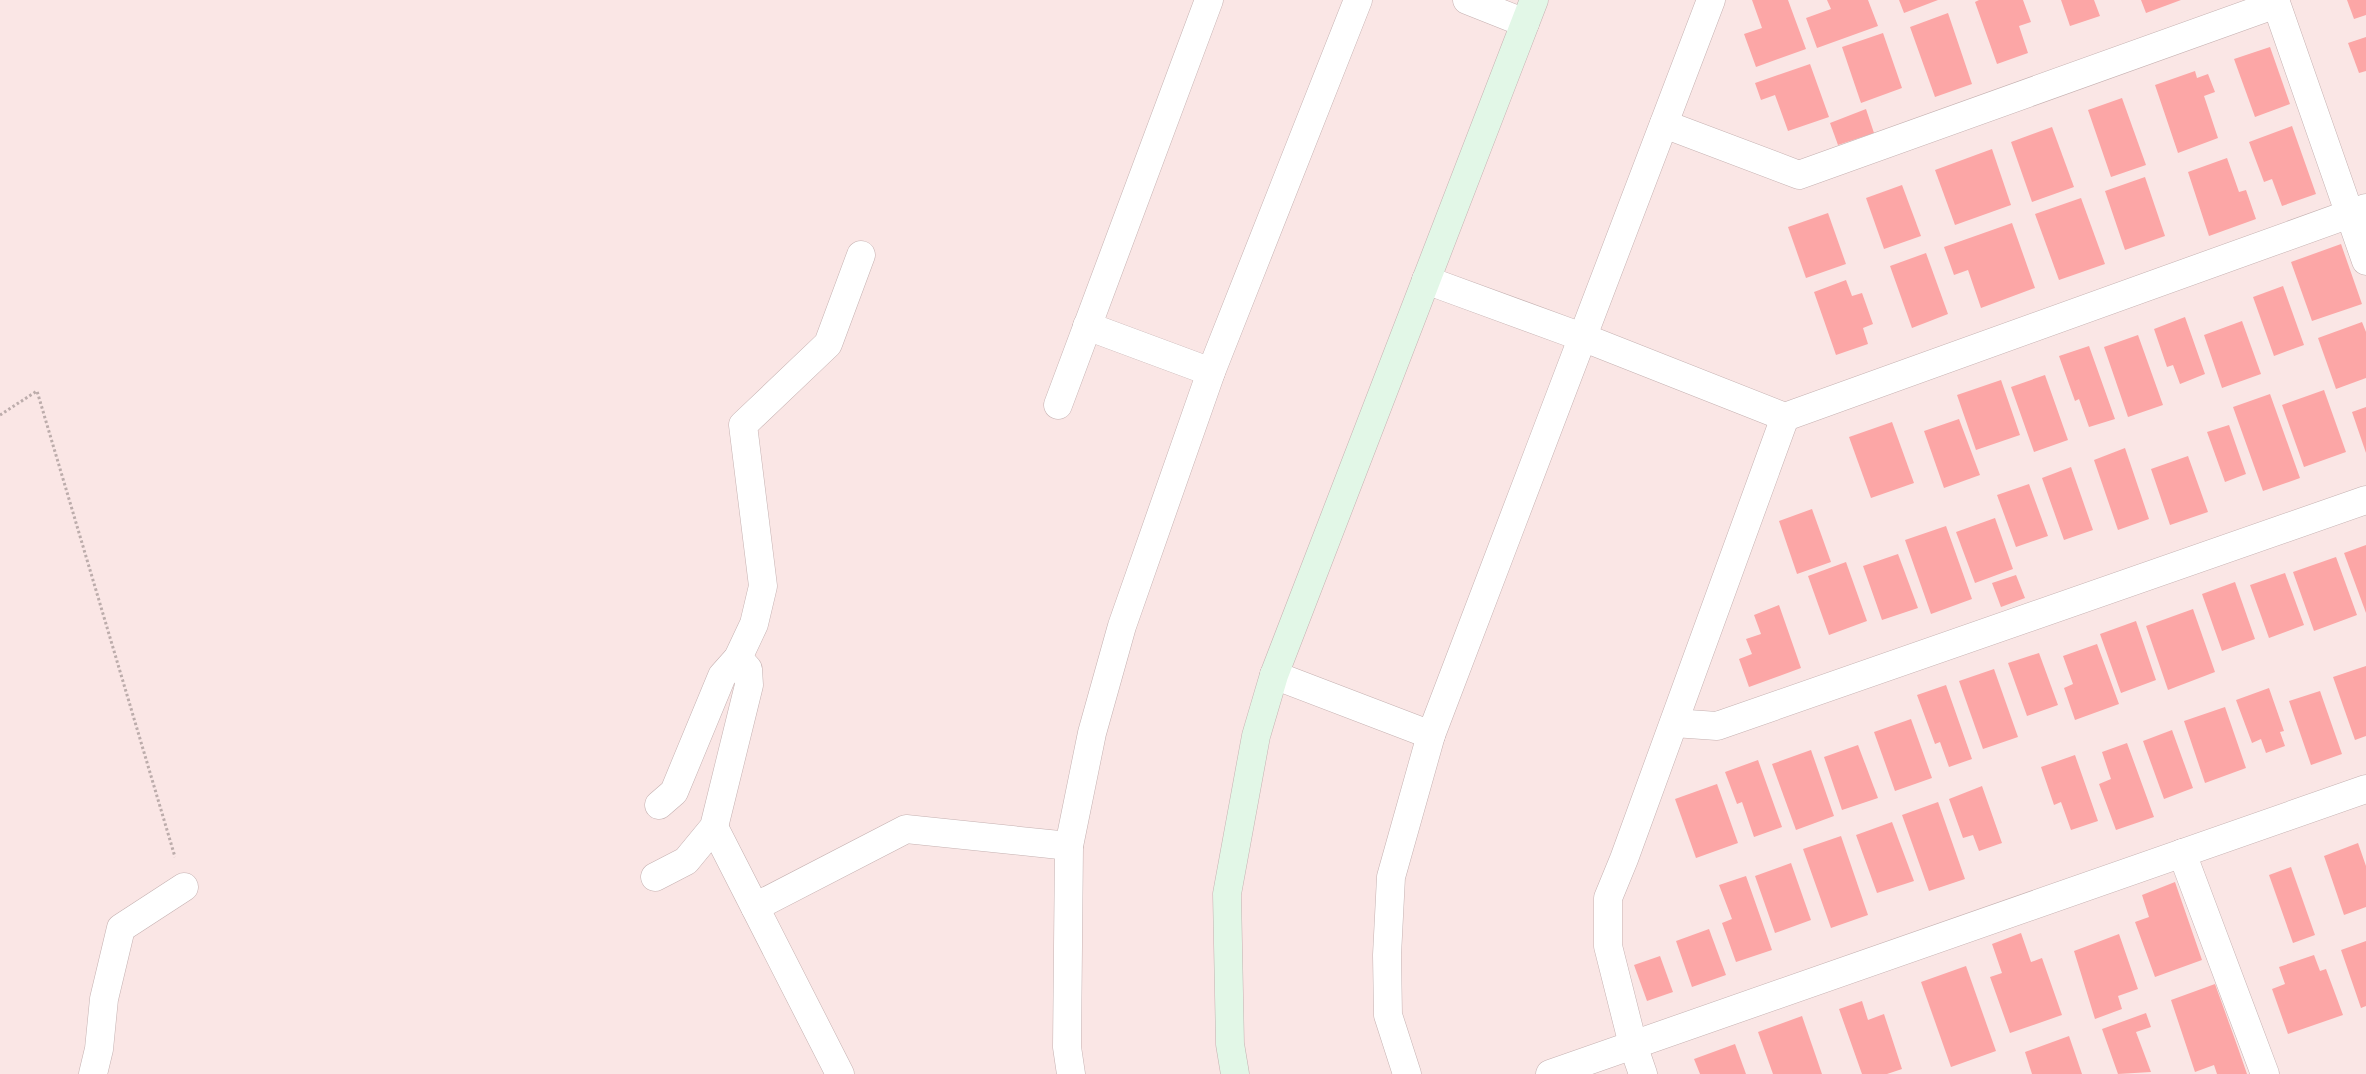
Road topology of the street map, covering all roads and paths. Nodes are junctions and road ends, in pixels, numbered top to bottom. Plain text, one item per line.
1 (1209, 0) edge
2 (1358, 0) edge
3 (1466, 0) edge
4 (1711, 0) edge
5 (2275, 2) edge
6 (1530, 11) edge
7 (1664, 124) junction
8 (2358, 210) edge
9 (861, 254) dead end
10 (2366, 261) edge
11 (1426, 280) junction
12 (1087, 326) junction
13 (1582, 337) junction
14 (1211, 372) junction
15 (1058, 405) dead end
16 (0, 415) edge
17 (1785, 417) junction
18 (2366, 500) edge
19 (738, 658) junction
20 (1274, 675) junction
21 (1674, 723) junction
22 (1431, 735) junction
23 (2366, 789) edge
24 (659, 804) dead end
25 (714, 827) junction
26 (1069, 846) junction
27 (2182, 853) junction
28 (655, 877) dead end
29 (184, 887) joint
30 (755, 907) junction
31 (1633, 1045) junction
32 (93, 1074) edge
33 (840, 1074) edge
34 (1071, 1074) edge
35 (1235, 1074) edge
36 (1407, 1074) edge
37 (1550, 1074) edge
38 (1643, 1074) edge
39 (2265, 1074) edge

1 - 12 street
2 - 14 street
3 - 6 street
4 - 7 street
5 - 7 street
5 - 8 street
6 - 11 street
7 - 13 street
8 - 10 street
8 - 17 street
9 - 19 street
11 - 13 street
11 - 20 street
12 - 14 street
12 - 15 street
13 - 17 street
13 - 22 street
14 - 26 street
16 - 29 path
17 - 21 street
18 - 21 street
19 - 24 street
19 - 25 street
20 - 22 street
20 - 35 street
21 - 31 street
22 - 36 street
23 - 27 street
25 - 28 street
25 - 30 street
26 - 30 street
26 - 34 street
27 - 31 street
27 - 39 street
29 - 32 street
30 - 33 street
31 - 37 street
31 - 38 street

